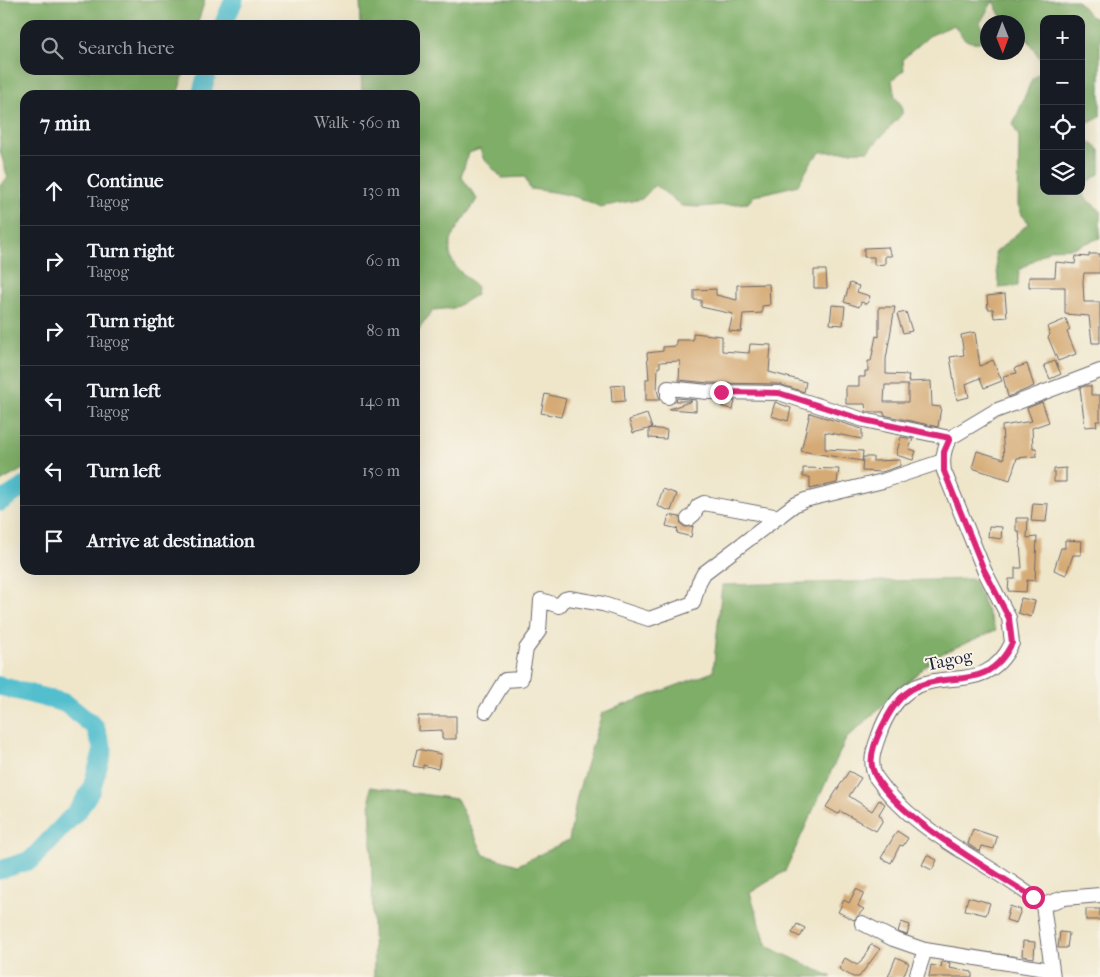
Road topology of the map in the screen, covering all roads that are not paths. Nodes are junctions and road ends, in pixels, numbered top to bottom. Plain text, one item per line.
1 (1100, 371) edge
2 (668, 397) dead end
3 (950, 438) junction
4 (943, 461) junction
5 (779, 517) junction
6 (688, 519) dead end
7 (486, 711) dead end
8 (1100, 895) edge
9 (1043, 905) junction
10 (862, 923) dead end
11 (926, 950) junction
12 (1052, 974) edge
13 (916, 977) edge

1 - 3 street
2 - 3 street
3 - 4 street
4 - 5 street
4 - 9 street, Tagog
5 - 6 street
5 - 7 street
8 - 9 street
9 - 12 street
10 - 11 street
11 - 12 street
11 - 13 street

